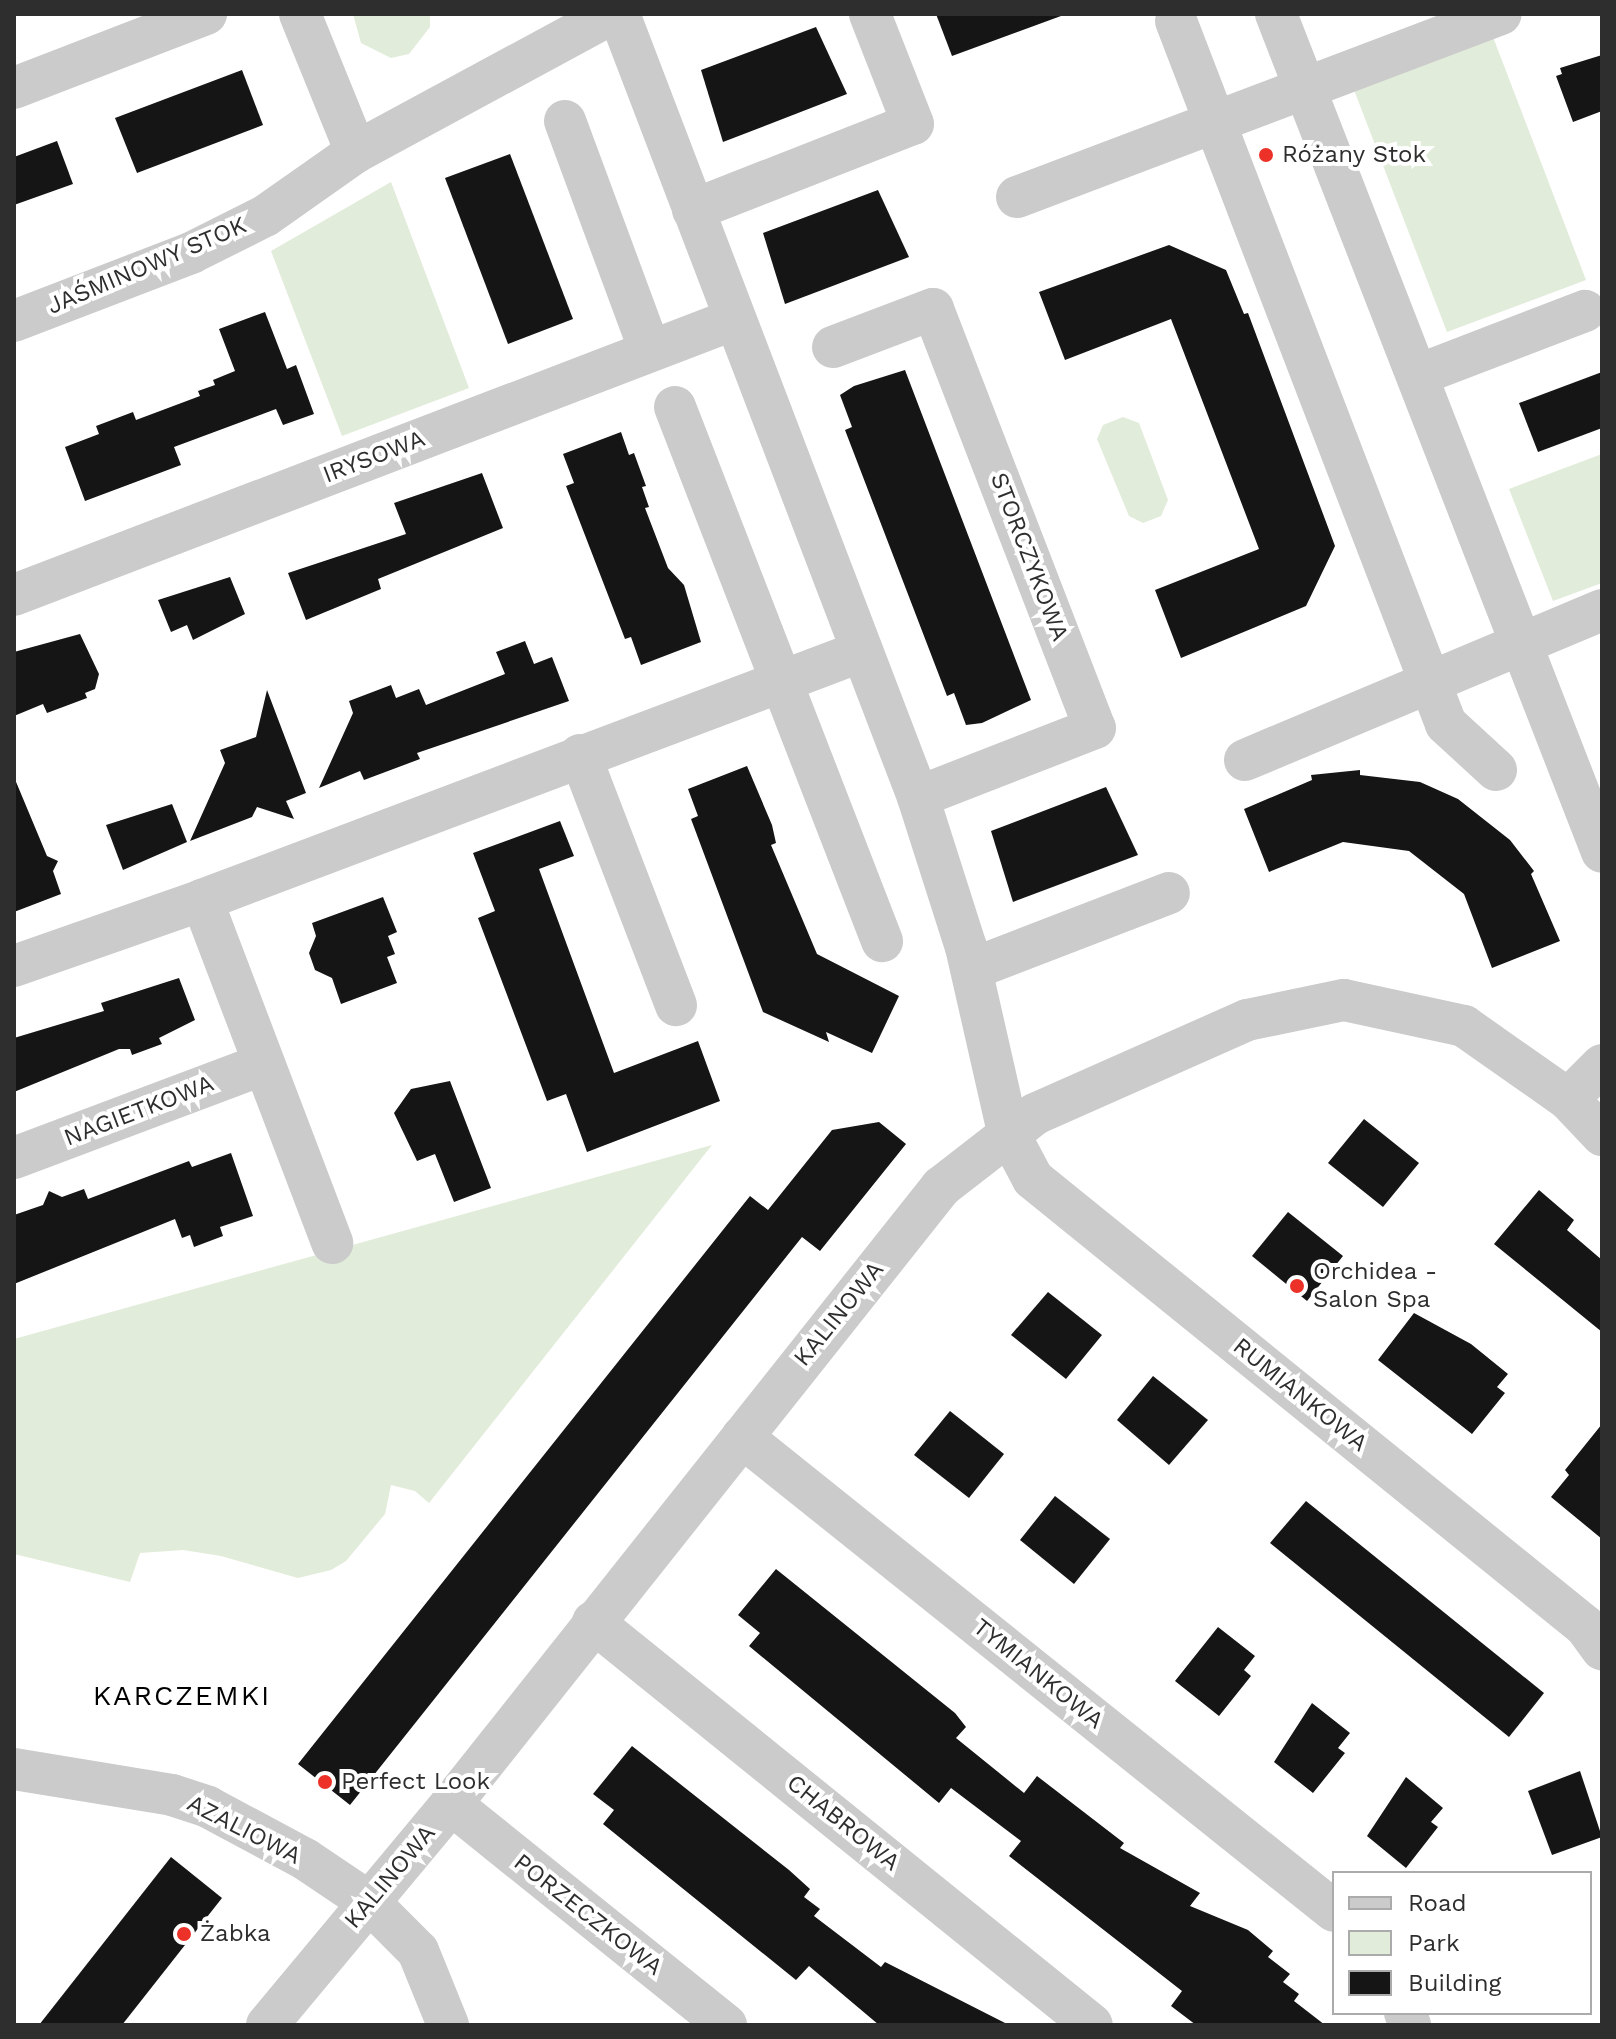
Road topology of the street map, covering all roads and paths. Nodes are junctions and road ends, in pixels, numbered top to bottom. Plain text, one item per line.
1 (206, 14) edge
2 (300, 14) edge
3 (611, 14) edge
4 (619, 14) edge
5 (870, 14) edge
6 (1276, 14) edge
7 (1501, 14) edge
8 (1176, 21) dead end
9 (1303, 86) junction
10 (14, 88) edge
11 (1215, 120) junction
12 (565, 121) dead end
13 (356, 152) junction
14 (1017, 197) dead end
15 (693, 210) junction
16 (1585, 311) dead end
17 (735, 319) junction
18 (14, 321) edge
19 (833, 347) dead end
20 (650, 351) junction
21 (1418, 375) junction
22 (675, 407) dead end
23 (14, 595) edge
24 (1602, 610) edge
25 (1520, 641) junction
26 (862, 651) junction
27 (782, 681) junction
28 (1429, 681) junction
29 (580, 755) junction
30 (1245, 760) dead end
31 (1496, 770) dead end
32 (918, 797) junction
33 (1602, 852) edge
34 (1169, 893) dead end
35 (202, 900) junction
36 (882, 941) dead end
37 (14, 966) edge
38 (972, 969) junction
39 (676, 1005) dead end
40 (264, 1064) junction
41 (1602, 1065) edge
42 (1568, 1099) junction
43 (1008, 1132) junction
44 (1602, 1135) edge
45 (14, 1158) edge
46 (332, 1243) dead end
47 (742, 1437) junction
48 (593, 1622) junction
49 (1602, 1649) edge
50 (14, 1769) edge
51 (451, 1804) junction
52 (369, 1902) junction
53 (1332, 1909) edge
54 (267, 2025) edge
55 (448, 2025) edge
56 (726, 2025) edge
57 (1092, 2025) edge

1 - 10 street
2 - 13 street
3 - 13 street, JAŚMINOWY STOK
4 - 15 street
5 - 15 street
6 - 9 street
7 - 9 street
8 - 11 street
9 - 11 street
9 - 21 street
11 - 14 street
11 - 28 street
12 - 20 street
13 - 18 street, JAŚMINOWY STOK
15 - 17 street
16 - 21 street
17 - 20 street, IRYSOWA
17 - 26 street
19 - 32 street, STORCZYKOWA
20 - 23 street, IRYSOWA
21 - 25 street
22 - 27 street
24 - 25 street
25 - 28 street
25 - 33 street
26 - 27 street
26 - 32 street
27 - 29 street
27 - 36 street
28 - 30 street
28 - 31 street
29 - 35 street
29 - 39 street
32 - 38 street
34 - 38 street
35 - 37 street
35 - 40 street
38 - 43 street
40 - 45 street, NAGIETKOWA
40 - 46 street
41 - 42 street
42 - 43 street, KALINOWA
42 - 44 street, KALINOWA
43 - 47 street, KALINOWA
43 - 49 street, RUMIANKOWA
47 - 48 street, KALINOWA
47 - 53 street, TYMIANKOWA
48 - 51 street, KALINOWA
48 - 57 street, CHABROWA
50 - 52 street, AZALIOWA
51 - 52 street, KALINOWA
51 - 56 street, PORZECZKOWA
52 - 54 street, KALINOWA
52 - 55 street, AZALIOWA

